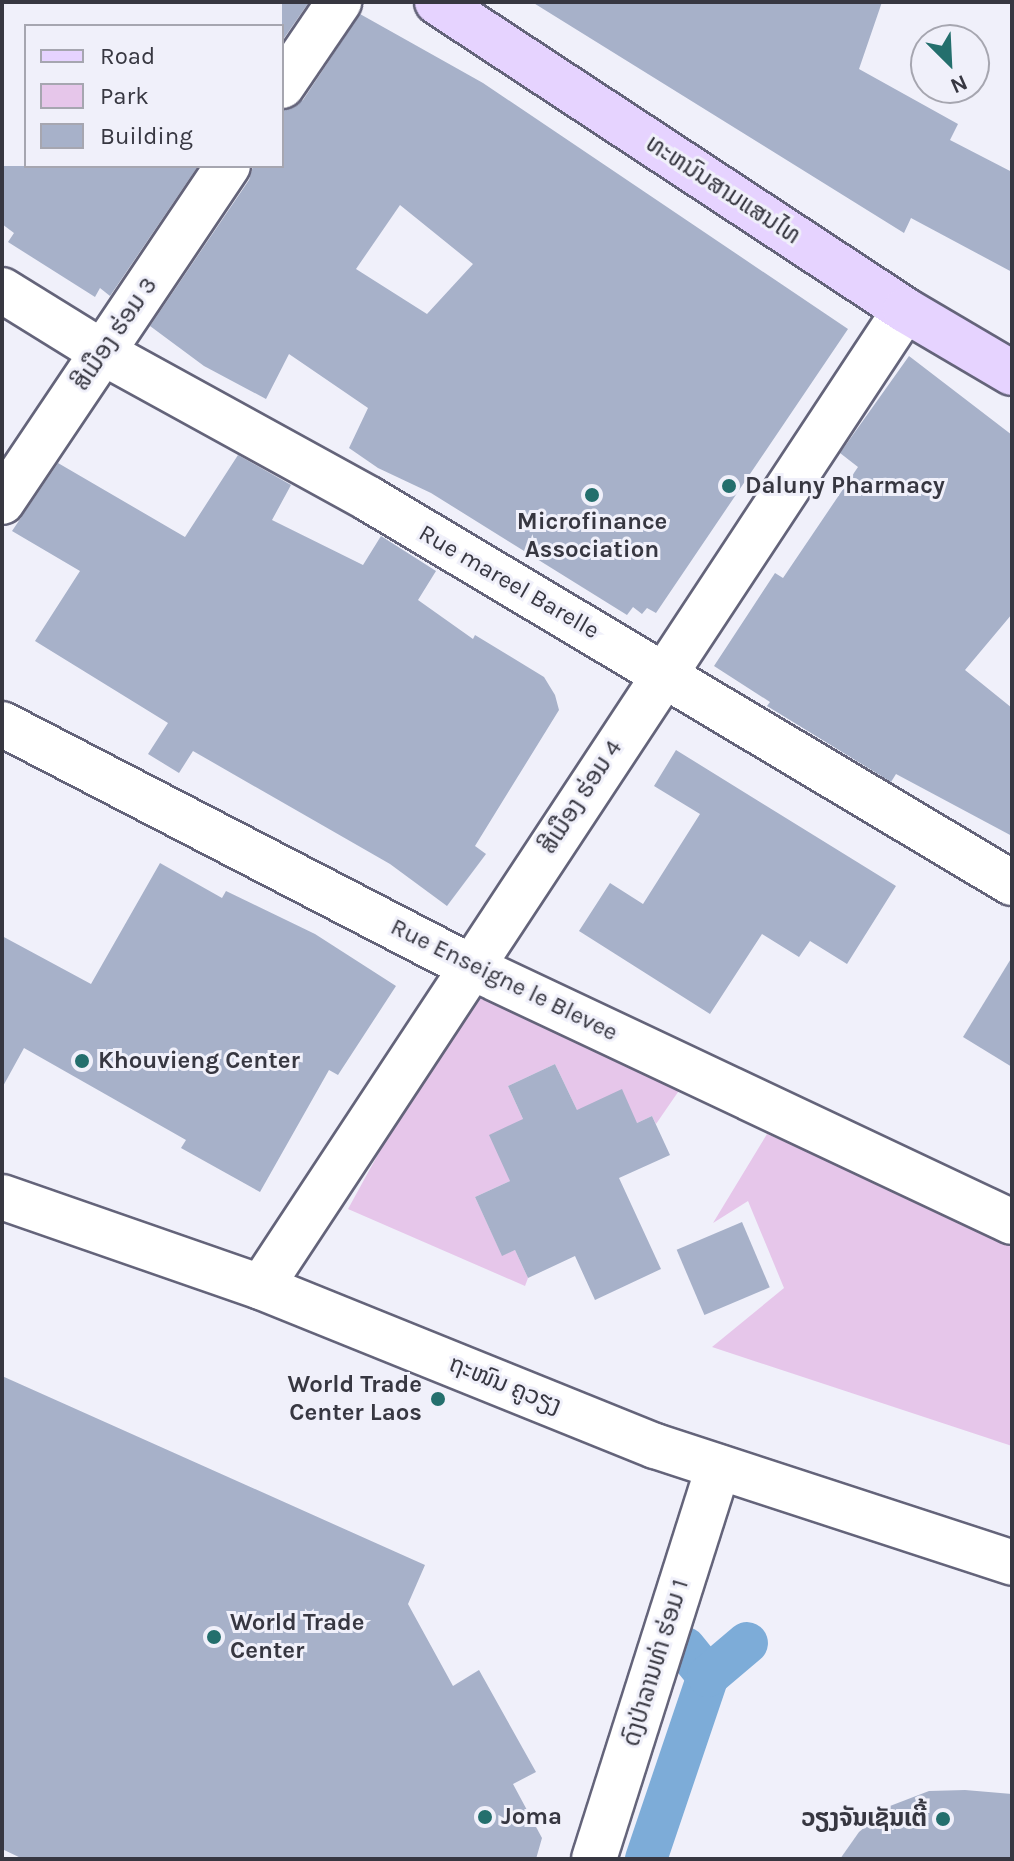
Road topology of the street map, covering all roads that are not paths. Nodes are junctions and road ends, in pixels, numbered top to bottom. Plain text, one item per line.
1 (339, 2) edge
2 (437, 2) edge
3 (284, 83) edge
4 (227, 168) edge
5 (2, 290) edge
6 (905, 310) junction
7 (102, 352) junction
8 (1012, 373) edge
9 (2, 502) edge
10 (663, 672) junction
11 (2, 724) edge
12 (1012, 883) edge
13 (469, 966) junction
14 (2, 1197) edge
15 (1012, 1222) edge
16 (261, 1287) junction
17 (718, 1467) junction
18 (1012, 1563) edge
19 (594, 1859) edge

1 - 3 street
2 - 6 main road, ທະຫນົນສາມແສນໄທ
4 - 7 street, ສີເມືອງ ຮ່ອມ 3
5 - 7 street, Rue mareel Barelle
6 - 8 main road, ທະຫນົນສາມແສນໄທ
6 - 10 street, ສີເມືອງ ຮ່ອມ 4
7 - 9 street, ສີເມືອງ ຮ່ອມ 3
7 - 10 street, Rue mareel Barelle
10 - 12 street, Rue mareel Barelle
10 - 13 street, ສີເມືອງ ຮ່ອມ 4
11 - 13 street, Rue Enseigne le Blevee
13 - 15 street, Rue Enseigne le Blevee
13 - 16 street, ສີເມືອງ ຮ່ອມ 4
14 - 16 street, ຖະໜົນ ຄູວຽງ
16 - 17 street, ຖະໜົນ ຄູວຽງ
17 - 18 street, ຖະໜົນ ຄູວຽງ
17 - 19 street, ດົງປ່າລານທ່າ ຮ່ອມ 1

